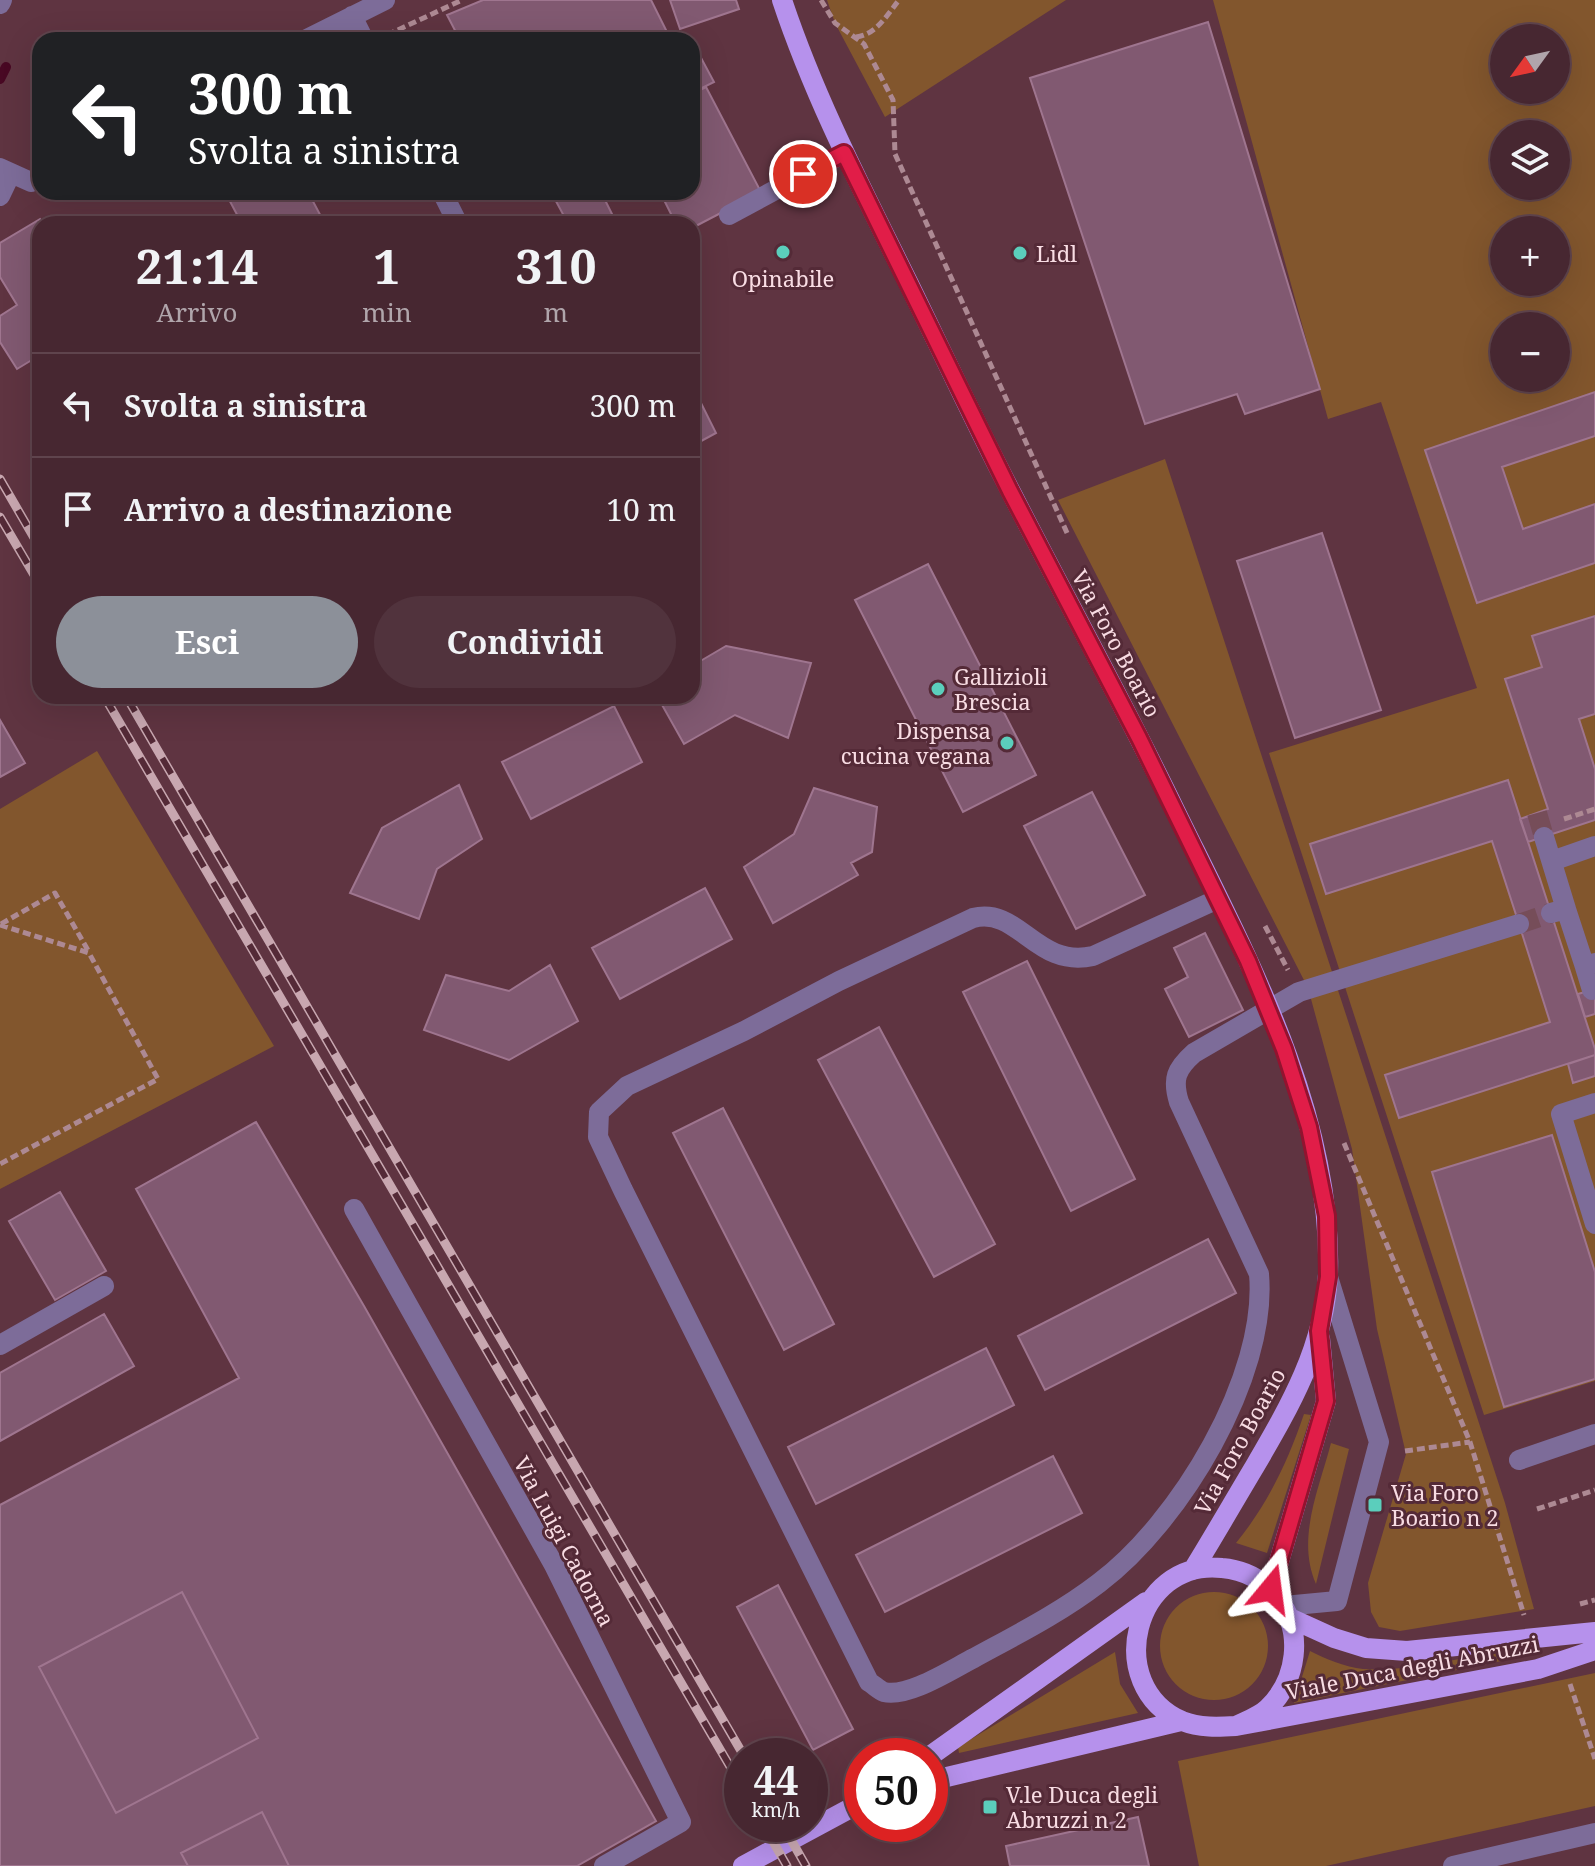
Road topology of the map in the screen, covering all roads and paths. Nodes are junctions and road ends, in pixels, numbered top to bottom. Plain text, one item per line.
1 (385, 0) edge
2 (462, 0) edge
3 (782, 0) edge
4 (821, 0) edge
5 (899, 0) edge
6 (352, 16) junction
7 (321, 32) edge
8 (360, 32) edge
9 (392, 32) edge
10 (855, 37) junction
11 (844, 153) junction
12 (6, 170) edge
13 (32, 181) edge
14 (0, 196) edge
15 (729, 215) dead end
16 (1070, 539) dead end
17 (1595, 809) edge
18 (1549, 830) joint
19 (1595, 846) edge
20 (1552, 861) junction
21 (1218, 899) junction
22 (1263, 921) dead end
23 (1519, 924) tunnel mouth
24 (0, 925) edge
25 (89, 953) junction
26 (1590, 965) edge
27 (1592, 990) dead end
28 (1299, 992) junction
29 (1268, 1009) junction
30 (1595, 1103) edge
31 (1342, 1137) dead end
32 (0, 1164) edge
33 (354, 1209) dead end
34 (1595, 1224) edge
35 (1328, 1277) junction
36 (104, 1286) dead end
37 (1319, 1331) junction
38 (0, 1345) edge
39 (1595, 1434) edge
40 (1470, 1442) junction
41 (1396, 1452) dead end
42 (1519, 1460) dead end
43 (1595, 1490) edge
44 (1537, 1509) dead end
45 (1193, 1570) junction
46 (1153, 1597) junction
47 (1282, 1604) junction
48 (1529, 1628) dead end
49 (1595, 1632) edge
50 (1595, 1650) edge
51 (1569, 1679) dead end
52 (1181, 1721) junction
53 (1236, 1726) junction
54 (948, 1743) edge
55 (1595, 1759) edge
56 (948, 1777) edge
57 (844, 1812) edge
58 (1595, 1833) edge
59 (604, 1866) edge
60 (743, 1866) edge
61 (1453, 1866) edge

1 - 6 street
2 - 9 path
3 - 11 main road, Via Foro Boario
4 - 10 path
5 - 10 path
6 - 7 street
6 - 8 street
10 - 16 path
11 - 15 street
11 - 21 main road, Via Foro Boario
12 - 13 street
12 - 14 street
17 - 18 path
18 - 20 street
19 - 20 street
20 - 26 street
21 - 29 main road, Via Foro Boario
21 - 29 street
22 - 28 path
23 - 28 street
24 - 25 path
24 - 25 path
25 - 32 path
26 - 27 street
28 - 29 street
29 - 35 main road, Via Foro Boario
30 - 34 street
31 - 40 path
33 - 59 street, Via Luigi Cadorna
35 - 37 main road, Via Foro Boario
35 - 47 street
36 - 38 street
37 - 45 main road, Via Foro Boario
37 - 47 main road, Via Foro Boario
39 - 42 street
40 - 41 path
40 - 48 path
43 - 44 path
45 - 46 main road
45 - 47 main road, Viale Duca degli Abruzzi
46 - 52 main road
46 - 54 main road
47 - 49 main road, Viale Duca degli Abruzzi
47 - 53 main road, Viale Duca degli Abruzzi
50 - 53 main road, Viale Duca degli Abruzzi
51 - 55 path
52 - 53 main road, Viale Duca degli Abruzzi
52 - 56 main road
57 - 60 main road
58 - 61 street

